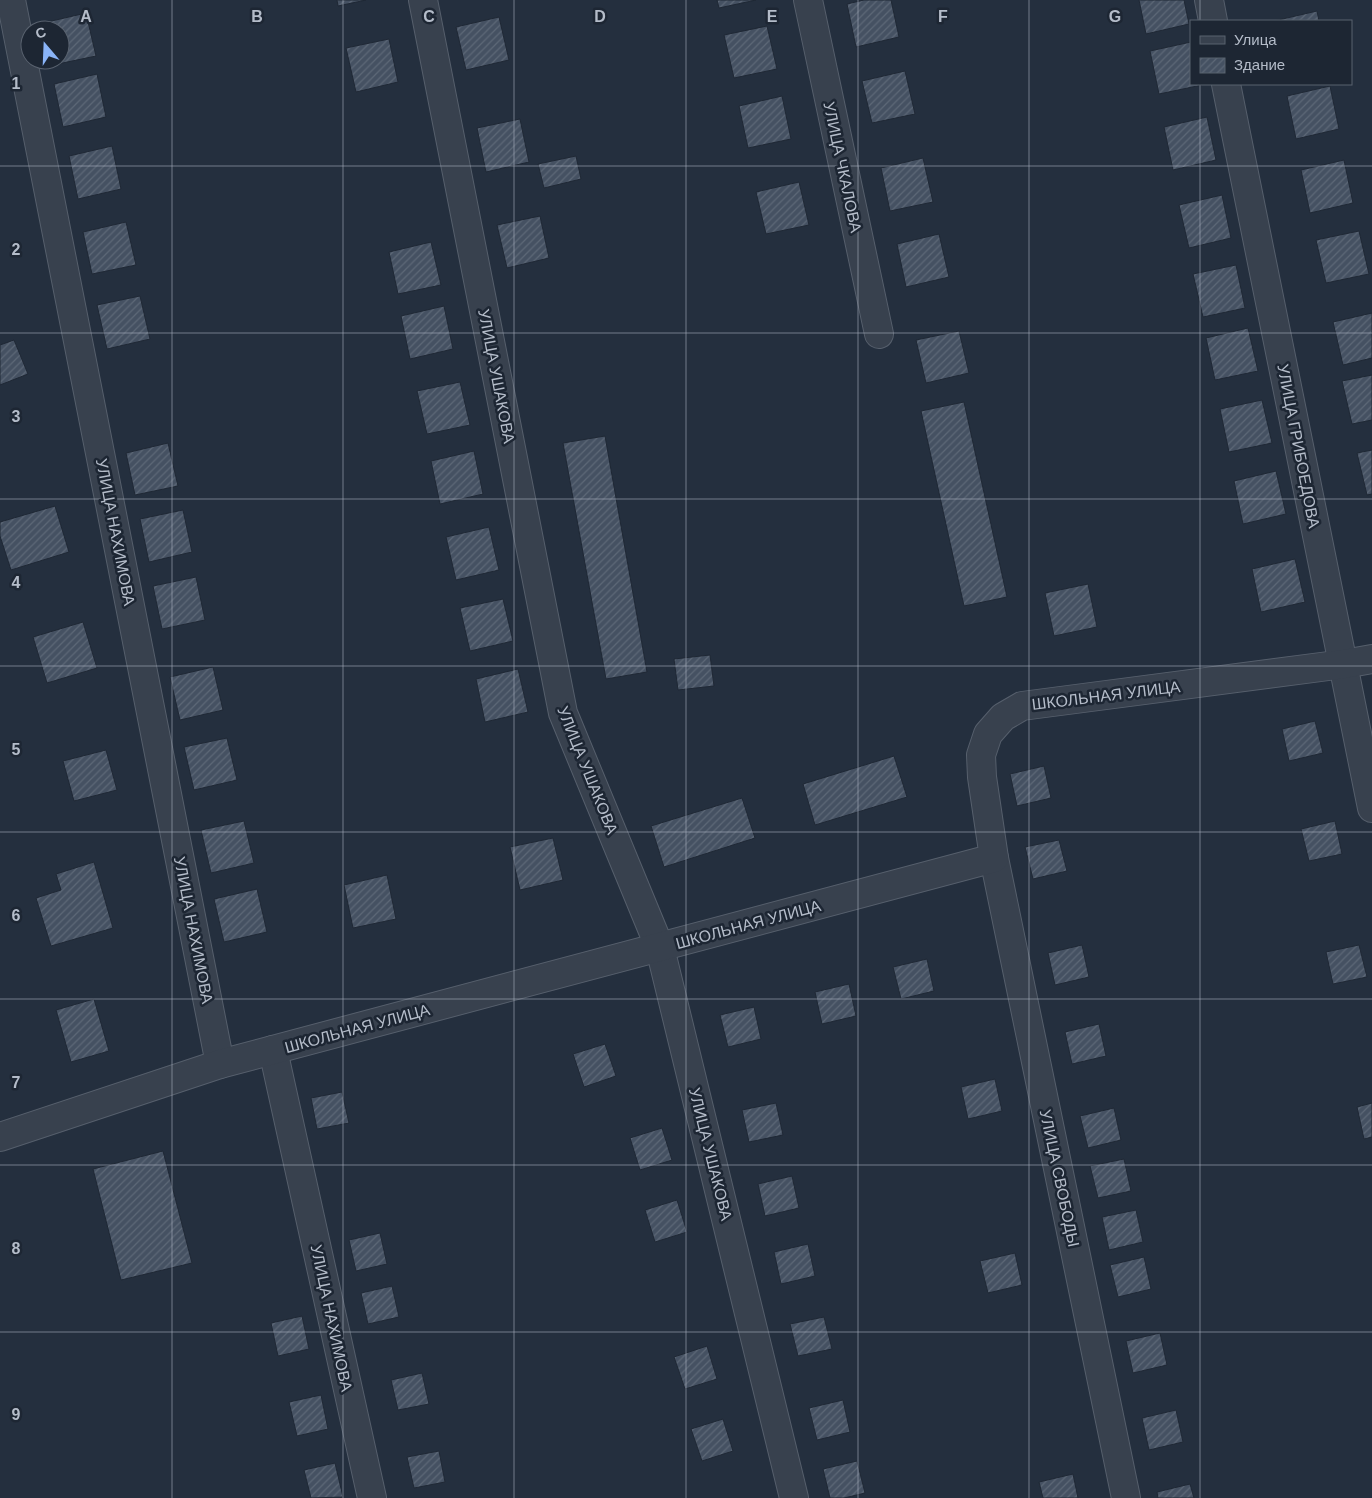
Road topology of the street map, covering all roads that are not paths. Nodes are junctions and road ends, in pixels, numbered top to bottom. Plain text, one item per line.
1 (11, 0) edge
2 (423, 0) edge
3 (808, 0) edge
4 (1209, 0) edge
5 (1213, 20) edge
6 (1226, 85) edge
7 (878, 334) dead end
8 (1372, 659) edge
9 (1344, 664) junction
10 (1372, 808) edge
11 (994, 858) junction
12 (660, 948) junction
13 (273, 1050) junction
14 (220, 1064) junction
15 (0, 1137) edge
16 (372, 1498) edge
17 (794, 1498) edge
18 (1126, 1498) edge

1 - 14 street, УЛИЦА НАХИМОВА
2 - 12 street, УЛИЦА УШАКОВА
3 - 7 street, УЛИЦА ЧКАЛОВА
4 - 5 street
6 - 9 street, УЛИЦА ГРИБОЕДОВА
8 - 9 street, ШКОЛЬНАЯ УЛИЦА
9 - 10 street, УЛИЦА ГРИБОЕДОВА
9 - 11 street, ШКОЛЬНАЯ УЛИЦА
11 - 12 street, ШКОЛЬНАЯ УЛИЦА
11 - 18 street, УЛИЦА СВОБОДЫ
12 - 13 street, ШКОЛЬНАЯ УЛИЦА
12 - 17 street, УЛИЦА УШАКОВА
13 - 14 street, ШКОЛЬНАЯ УЛИЦА
13 - 16 street, УЛИЦА НАХИМОВА
14 - 15 street, ШКОЛЬНАЯ УЛИЦА

